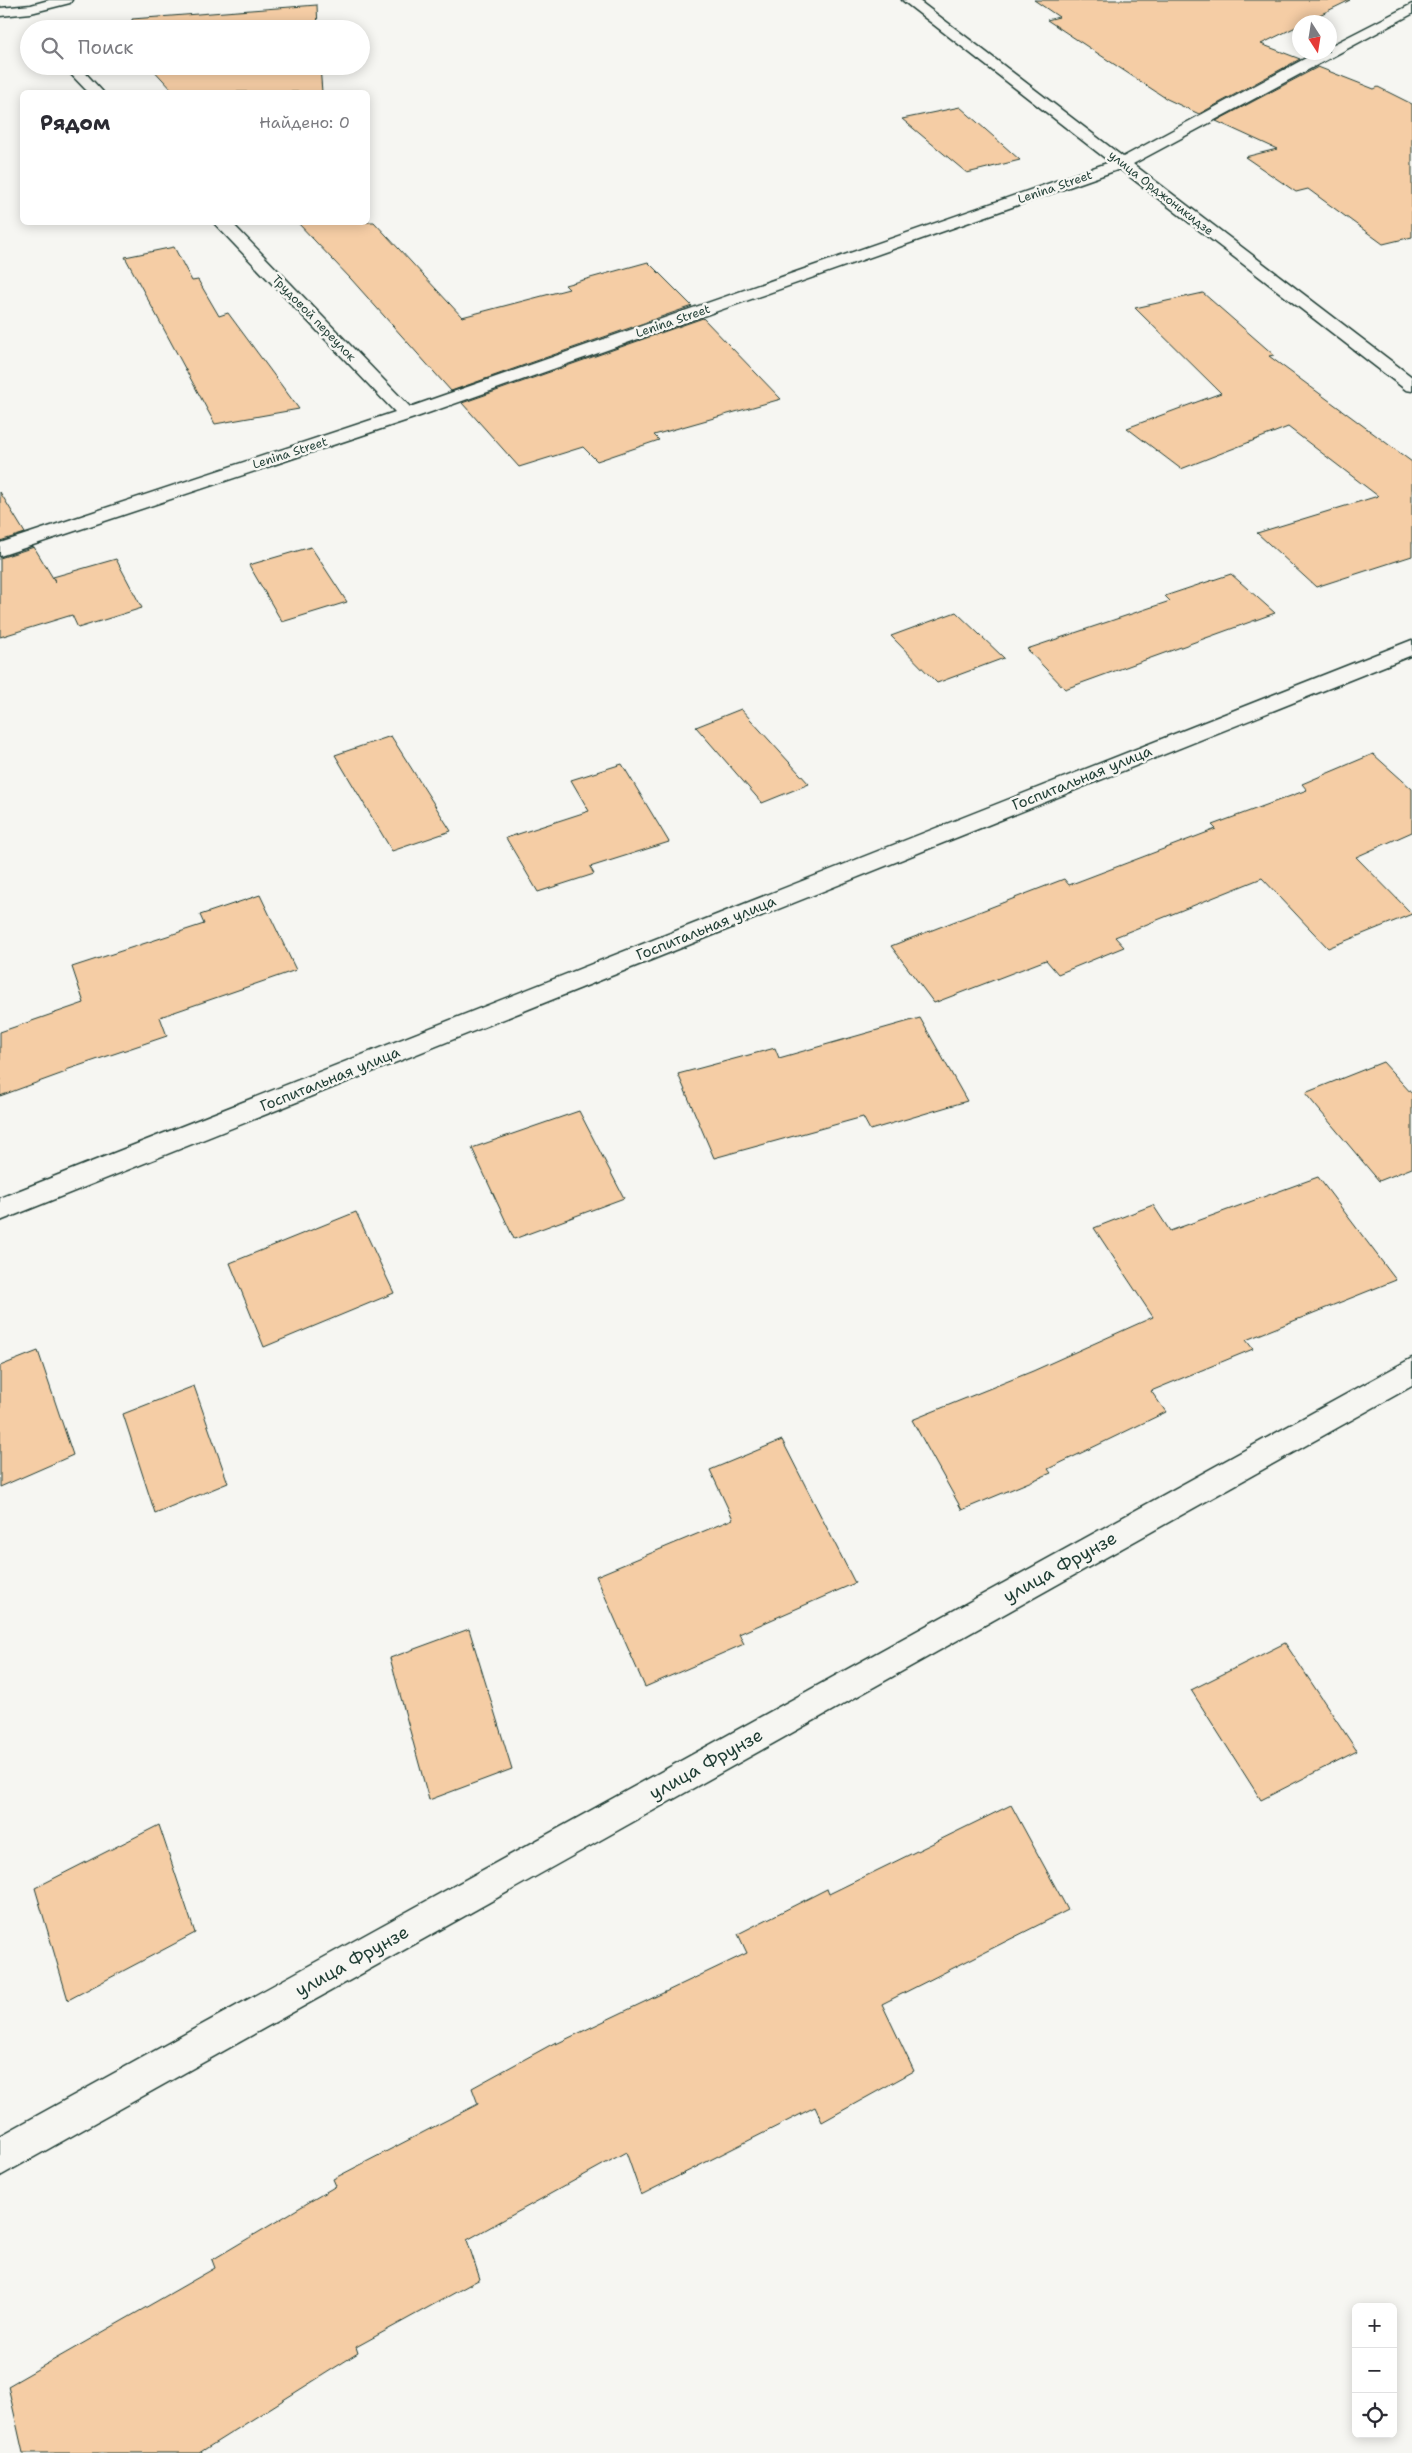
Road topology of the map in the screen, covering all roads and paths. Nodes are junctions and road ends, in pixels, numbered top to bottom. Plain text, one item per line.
1 (66, 0) edge
2 (909, 0) edge
3 (1412, 8) edge
4 (0, 12) edge
5 (1337, 48) edge
6 (1314, 60) edge
7 (79, 75) edge
8 (94, 90) edge
9 (1123, 163) junction
10 (224, 225) edge
11 (1412, 386) edge
12 (407, 414) junction
13 (0, 550) edge
14 (1412, 647) edge
15 (0, 1210) edge
16 (1412, 1371) edge
17 (0, 2158) edge

1 - 4 street
2 - 9 street, улица Орджоникидзе
3 - 5 street, Lenina Street
6 - 9 street, Lenina Street
7 - 8 street
9 - 11 street, улица Орджоникидзе
9 - 12 street, Lenina Street
10 - 12 street, Трудовой переулок
12 - 13 street, Lenina Street
14 - 15 street, Госпитальная улица
16 - 17 street, улица Фрунзе

